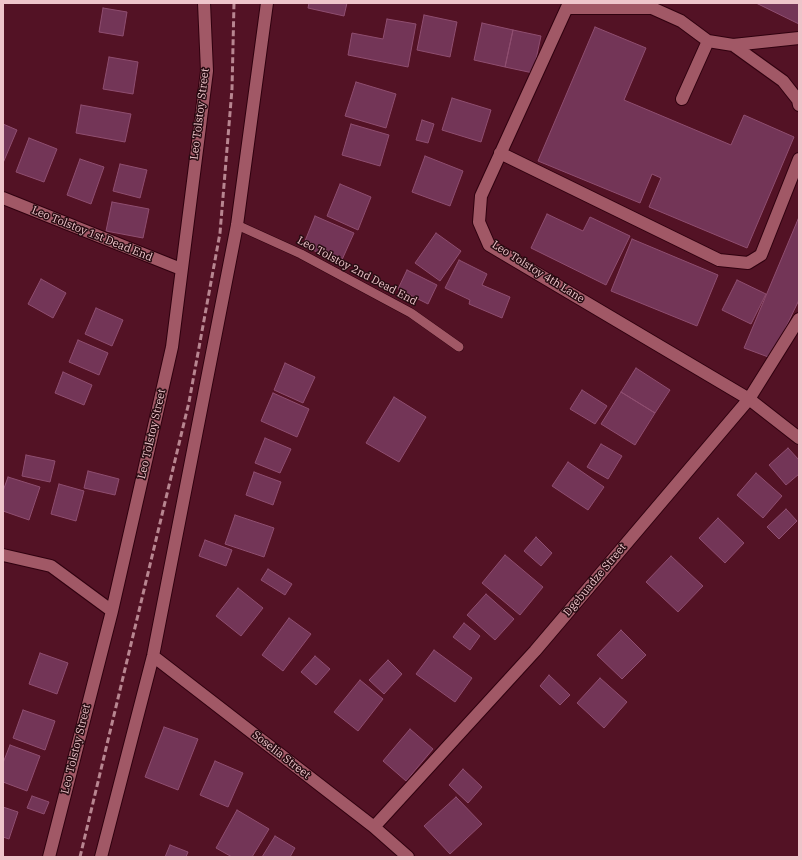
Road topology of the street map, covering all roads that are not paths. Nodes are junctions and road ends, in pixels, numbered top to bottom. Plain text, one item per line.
1 (204, 3) edge
2 (267, 3) edge
3 (568, 5) edge
4 (799, 38) edge
5 (708, 41) junction
6 (733, 45) junction
7 (682, 99) dead end
8 (799, 105) edge
9 (500, 153) junction
10 (799, 159) edge
11 (3, 198) edge
12 (237, 225) junction
13 (182, 269) junction
14 (799, 319) edge
15 (459, 347) dead end
16 (749, 399) junction
17 (799, 438) edge
18 (3, 555) edge
19 (112, 611) junction
20 (153, 656) junction
21 (374, 827) junction
22 (48, 857) edge
23 (101, 857) edge
24 (408, 857) edge

1 - 13 street, Leo Tolstoy Street
2 - 12 street
3 - 5 street
3 - 9 street, Leo Tolstoy 4th Lane
4 - 6 street
5 - 6 street
5 - 7 street
6 - 8 street
9 - 10 street
9 - 16 street, Leo Tolstoy 4th Lane
11 - 13 street, Leo Tolstoy 1st Dead End
12 - 15 lane, Leo Tolstoy 2nd Dead End
12 - 20 street
13 - 19 street, Leo Tolstoy Street
14 - 16 street, Dgebuadze Street
16 - 17 street, Leo Tolstoy 4th Lane
16 - 21 street, Dgebuadze Street
18 - 19 street
19 - 22 street, Leo Tolstoy Street
20 - 21 street, Soselia Street
20 - 23 street
21 - 24 street, Soselia Street

